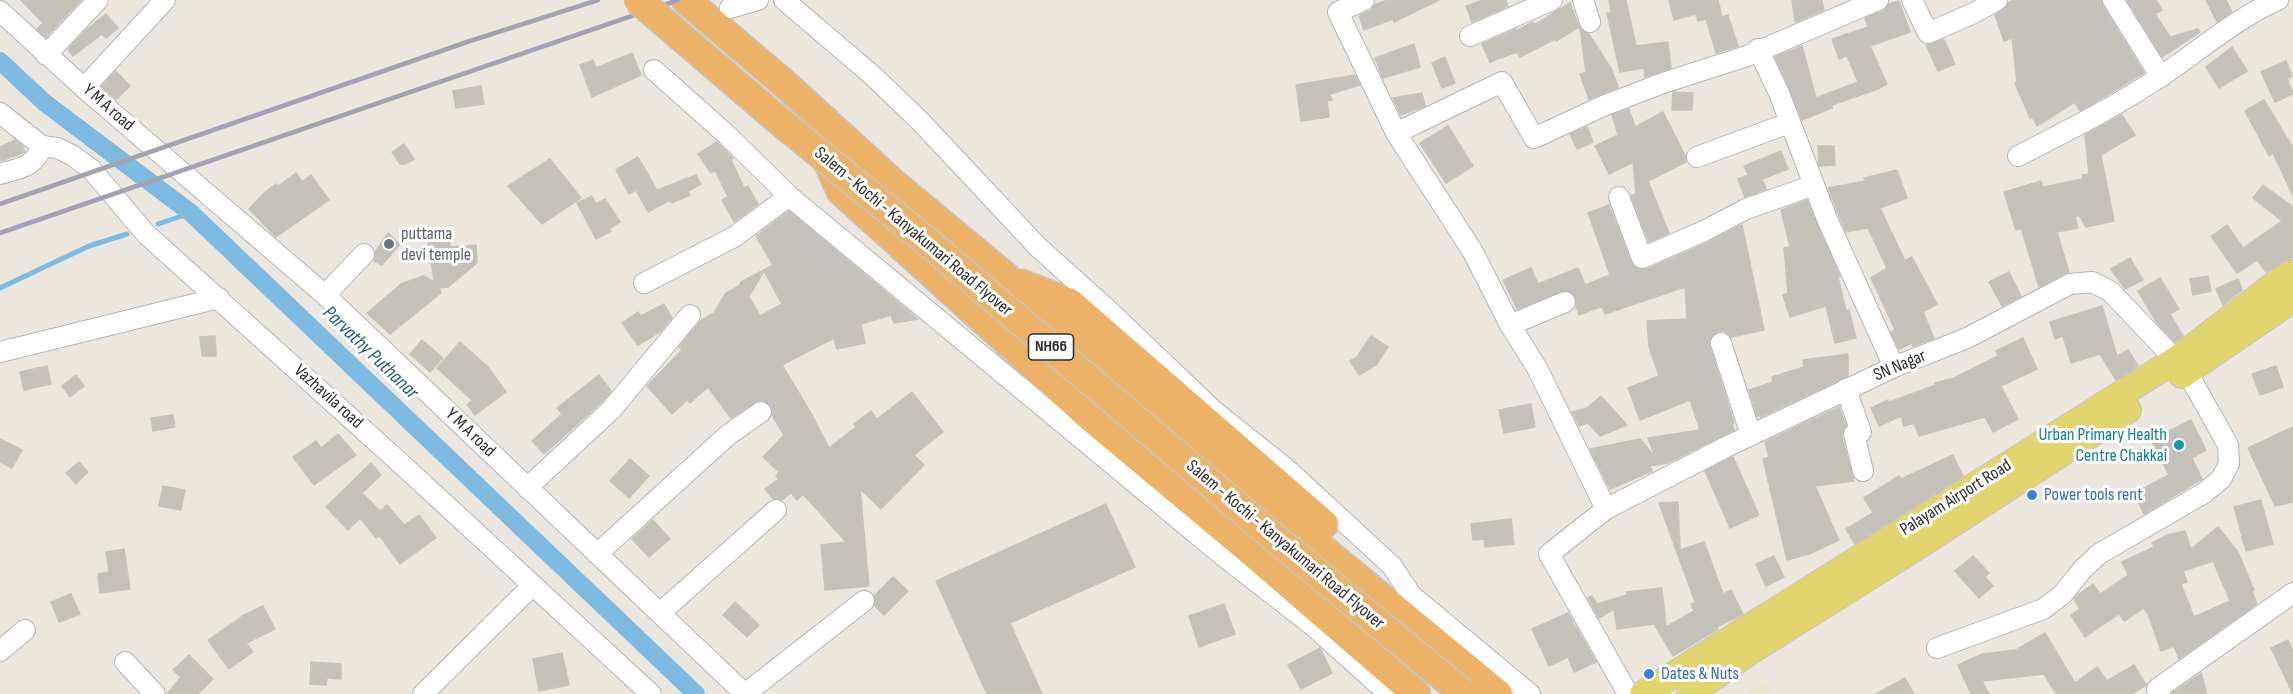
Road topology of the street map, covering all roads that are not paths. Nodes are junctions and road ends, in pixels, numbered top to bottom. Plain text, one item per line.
1 (98, 0) edge
2 (165, 0) edge
3 (638, 0) edge
4 (686, 0) edge
5 (758, 0) edge
6 (784, 0) edge
7 (1364, 0) edge
8 (1552, 0) edge
9 (1582, 0) edge
10 (1878, 0) edge
11 (1912, 0) edge
12 (2113, 0) edge
13 (2278, 0) edge
14 (1989, 2) edge
15 (2255, 5) edge
16 (1336, 6) edge
17 (730, 8) dead end
18 (0, 11) edge
19 (1590, 22) dead end
20 (1470, 36) dead end
21 (1758, 49) junction
22 (46, 54) junction
23 (654, 70) dead end
24 (2160, 77) junction
25 (84, 88) junction
26 (0, 113) edge
27 (1789, 123) junction
28 (1396, 133) junction
29 (42, 146) junction
30 (2018, 156) dead end
31 (1697, 157) dead end
32 (827, 160) junction
33 (0, 174) edge
34 (1814, 184) junction
35 (789, 196) junction
36 (1619, 197) dead end
37 (364, 254) dead end
38 (2293, 273) edge
39 (1006, 277) junction
40 (644, 283) dead end
41 (325, 296) junction
42 (219, 298) junction
43 (2293, 299) edge
44 (1565, 302) dead end
45 (690, 315) dead end
46 (1510, 326) junction
47 (1721, 343) dead end
48 (0, 352) edge
49 (2182, 366) junction
50 (1893, 367) junction
51 (1846, 389) junction
52 (761, 412) dead end
53 (1751, 435) junction
54 (1863, 471) dead end
55 (527, 488) junction
56 (1606, 508) junction
57 (776, 510) dead end
58 (597, 554) junction
59 (533, 585) junction
60 (2293, 593) edge
61 (1412, 596) junction
62 (864, 601) dead end
63 (660, 614) junction
64 (25, 630) dead end
65 (1937, 648) dead end
66 (0, 651) edge
67 (125, 662) dead end
68 (1390, 683) edge
69 (155, 694) edge
70 (423, 694) edge
71 (651, 694) edge
72 (745, 694) edge
73 (1416, 694) edge
74 (1464, 694) edge
75 (1498, 694) edge
76 (1530, 694) edge
77 (1628, 694) edge
78 (1643, 694) edge
79 (1690, 694) edge
80 (2160, 694) edge

1 - 22 street
2 - 25 street
3 - 32 highway, Salem - Kochi - Kanyakumari Road Flyover / NH66, bridge
4 - 39 highway, Salem - Kochi - Kanyakumari Road Flyover / NH66
5 - 17 street
6 - 61 street
7 - 16 street
8 - 20 street
9 - 19 street
10 - 21 street
11 - 14 street
12 - 24 street
13 - 15 street
15 - 24 street
16 - 28 street
18 - 22 street, Y M A road
21 - 27 street
21 - 28 street
22 - 25 street, Y M A road
23 - 35 street
24 - 30 street
25 - 41 street, Y M A road
26 - 29 street, Vazhavila road
27 - 31 street
27 - 34 street
28 - 46 street
29 - 33 street
29 - 42 street, Vazhavila road
32 - 68 highway
32 - 74 highway, Salem - Kochi - Kanyakumari Road Flyover / NH66, bridge
34 - 36 street
34 - 50 street
35 - 40 street
35 - 68 street
37 - 41 street
38 - 49 main road, Palayam Airport Road
39 - 61 highway
39 - 75 highway, Salem - Kochi - Kanyakumari Road Flyover / NH66
41 - 55 street, Y M A road
42 - 48 street
42 - 59 street, Vazhavila road
43 - 49 main road, Palayam Airport Road
44 - 46 street
45 - 55 street
46 - 56 street
47 - 53 street
49 - 50 street, SN Nagar
49 - 65 street, SN Nagar
49 - 78 main road, Palayam Airport Road
49 - 79 main road, Palayam Airport Road
50 - 51 street, SN Nagar
51 - 53 street, SN Nagar
51 - 54 street
52 - 58 street
53 - 56 street, SN Nagar
55 - 58 street, Y M A road
56 - 77 street, SN Nagar
57 - 63 street
58 - 63 street, Y M A road
59 - 70 street
59 - 71 street, Vazhavila road
60 - 80 street
61 - 76 street
62 - 72 street
63 - 72 street, Y M A road
64 - 66 street
67 - 69 street
68 - 73 highway

